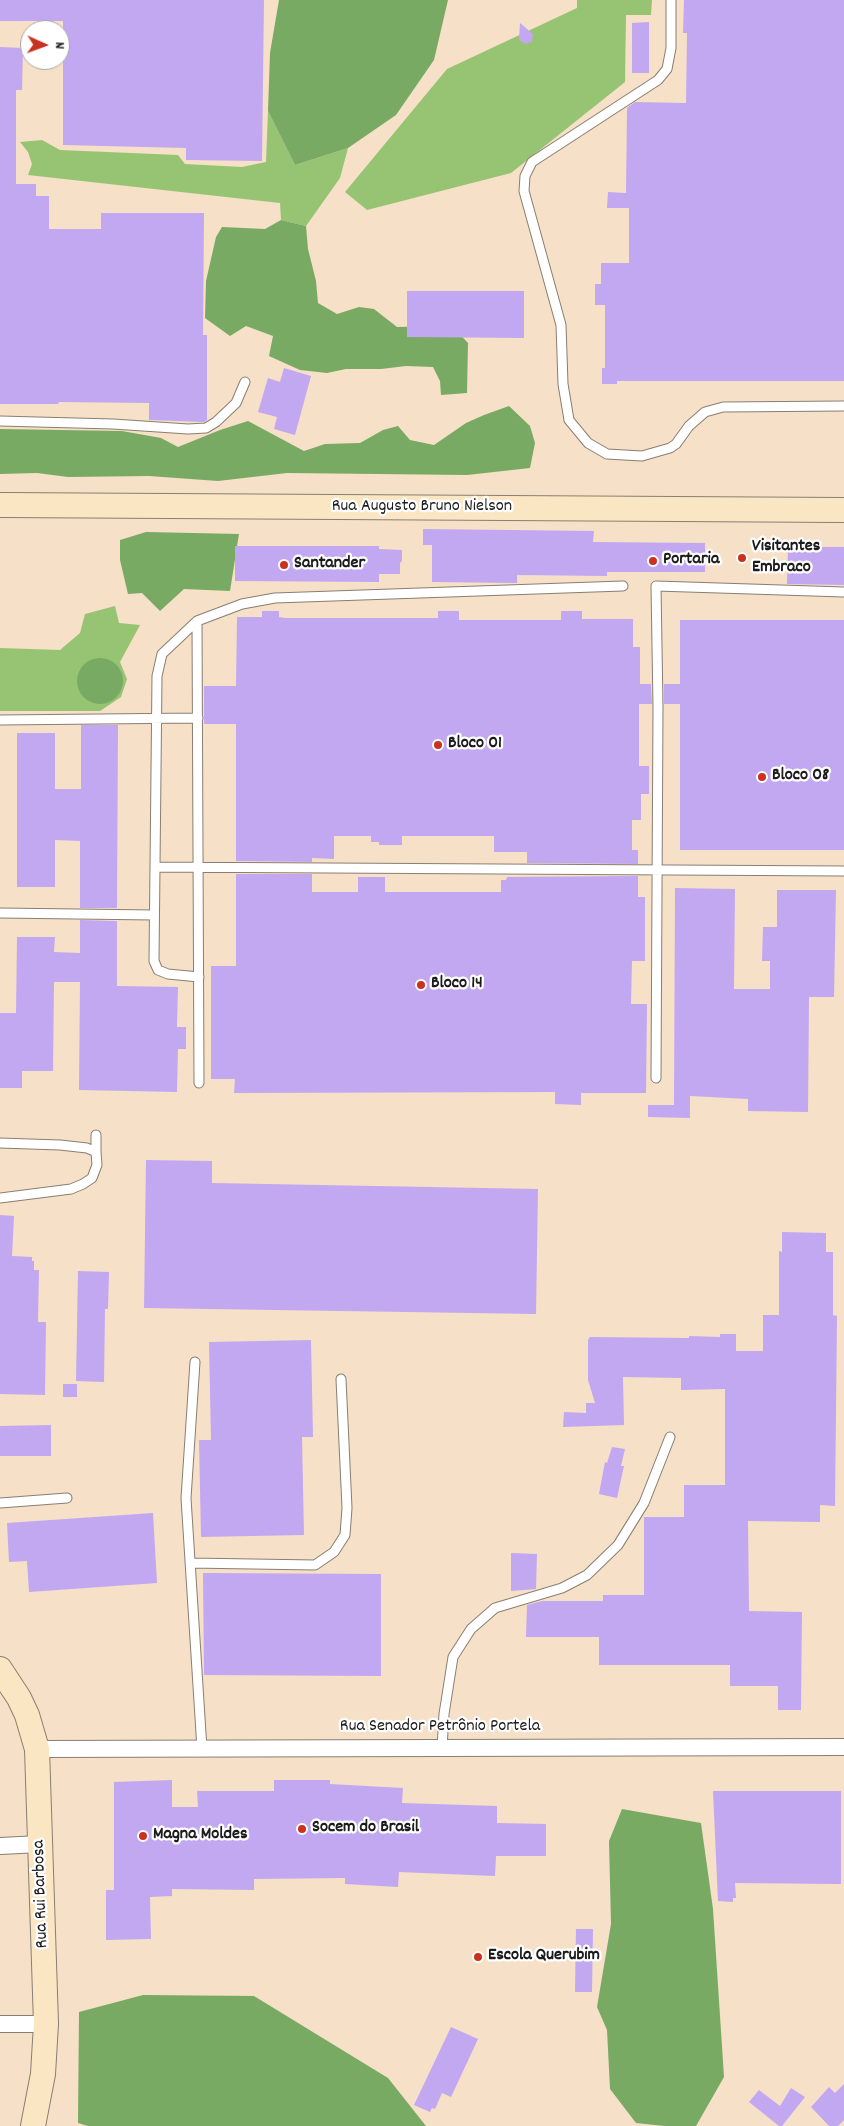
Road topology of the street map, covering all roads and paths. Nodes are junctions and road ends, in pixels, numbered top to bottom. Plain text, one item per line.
1 (671, 0) edge
2 (245, 382) dead end
3 (844, 406) edge
4 (0, 421) edge
5 (0, 506) edge
6 (844, 510) edge
7 (623, 586) dead end
8 (844, 592) edge
9 (197, 621) junction
10 (198, 718) junction
11 (155, 719) junction
12 (0, 720) edge
13 (198, 866) junction
14 (155, 867) junction
15 (658, 869) junction
16 (844, 871) edge
17 (0, 913) edge
18 (154, 915) junction
19 (199, 977) junction
20 (656, 1078) dead end
21 (199, 1083) dead end
22 (96, 1135) dead end
23 (0, 1143) edge
24 (96, 1152) junction
25 (0, 1198) edge
26 (195, 1362) dead end
27 (341, 1379) dead end
28 (670, 1437) dead end
29 (67, 1498) dead end
30 (0, 1503) edge
31 (190, 1563) junction
32 (0, 1669) edge
33 (844, 1747) edge
34 (442, 1748) junction
35 (37, 1749) junction
36 (202, 1749) junction
37 (40, 1844) junction
38 (0, 1846) edge
39 (0, 2024) edge
40 (46, 2024) junction
41 (33, 2126) edge

1 - 3 lane
2 - 4 lane
5 - 6 main road, Rua Augusto Bruno Nielson
7 - 9 lane
8 - 15 lane
9 - 10 lane
9 - 11 lane
10 - 11 lane
10 - 13 lane
11 - 12 lane
11 - 14 lane
13 - 14 lane
13 - 15 lane
13 - 19 lane
14 - 18 lane
15 - 16 lane
15 - 20 lane
17 - 18 lane
18 - 19 lane
19 - 21 lane
22 - 24 lane
23 - 24 lane
24 - 25 lane
26 - 31 lane
27 - 31 lane
28 - 34 lane
29 - 30 lane
31 - 36 lane
32 - 35 main road, Rua Rui Barbosa
33 - 34 street, Rua Senador Petrônio Portela
34 - 36 street, Rua Senador Petrônio Portela
35 - 36 street, Rua Senador Petrônio Portela
35 - 37 main road, Rua Rui Barbosa
37 - 38 street
37 - 40 main road, Rua Rui Barbosa
39 - 40 street
40 - 41 main road, Rua Rui Barbosa

